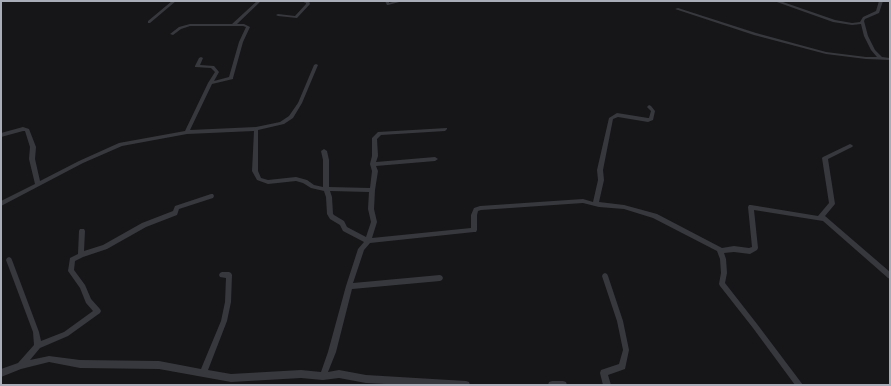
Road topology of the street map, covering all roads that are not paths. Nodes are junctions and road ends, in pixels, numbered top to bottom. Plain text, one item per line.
1 (174, 1) edge
2 (257, 1) edge
3 (303, 1) edge
4 (387, 1) edge
5 (401, 1) edge
6 (776, 1) edge
7 (881, 1) edge
8 (677, 9) dead end
9 (278, 15) dead end
10 (149, 22) dead end
11 (862, 23) junction
12 (233, 25) junction
13 (172, 34) dead end
14 (201, 58) dead end
15 (881, 59) junction
16 (890, 59) edge
17 (316, 65) dead end
18 (210, 83) junction
19 (649, 107) dead end
20 (256, 129) junction
21 (445, 129) dead end
22 (187, 132) junction
23 (1, 135) edge
24 (850, 146) dead end
25 (324, 151) dead end
26 (435, 158) dead end
27 (373, 164) junction
28 (38, 185) junction
29 (326, 189) junction
30 (372, 190) junction
31 (211, 196) dead end
32 (596, 203) junction
33 (1, 204) edge
34 (824, 219) junction
35 (82, 231) dead end
36 (368, 241) junction
37 (720, 251) junction
38 (81, 255) junction
39 (9, 260) dead end
40 (222, 275) dead end
41 (605, 276) dead end
42 (890, 276) edge
43 (440, 278) dead end
44 (349, 286) junction
45 (38, 346) junction
46 (21, 364) junction
47 (1, 373) edge
48 (203, 373) junction
49 (323, 376) junction
50 (250, 381) edge
51 (397, 383) edge
52 (466, 385) edge
53 (552, 385) edge
54 (563, 385) edge
55 (607, 385) edge
56 (799, 385) edge

1 - 10 street
2 - 12 street
3 - 9 street
4 - 5 street
6 - 11 street
7 - 11 street
8 - 15 street
11 - 15 street
12 - 13 street
12 - 18 street
14 - 18 street
15 - 16 street
17 - 20 street
18 - 22 street
19 - 32 street
20 - 22 street
20 - 29 street
21 - 27 street
22 - 28 street
23 - 28 street
24 - 34 street
25 - 29 street
26 - 27 street
27 - 30 street
28 - 33 street
29 - 30 street
29 - 36 street
30 - 36 street
31 - 38 street
32 - 36 street
32 - 37 street
34 - 37 street
34 - 42 street
35 - 38 street
36 - 44 street
37 - 56 street
38 - 45 street
39 - 45 street
40 - 48 street
41 - 55 street
43 - 44 street
44 - 49 street
45 - 46 street
46 - 47 street
46 - 48 street
48 - 50 street
49 - 50 street
49 - 51 street
51 - 52 street
53 - 54 street

